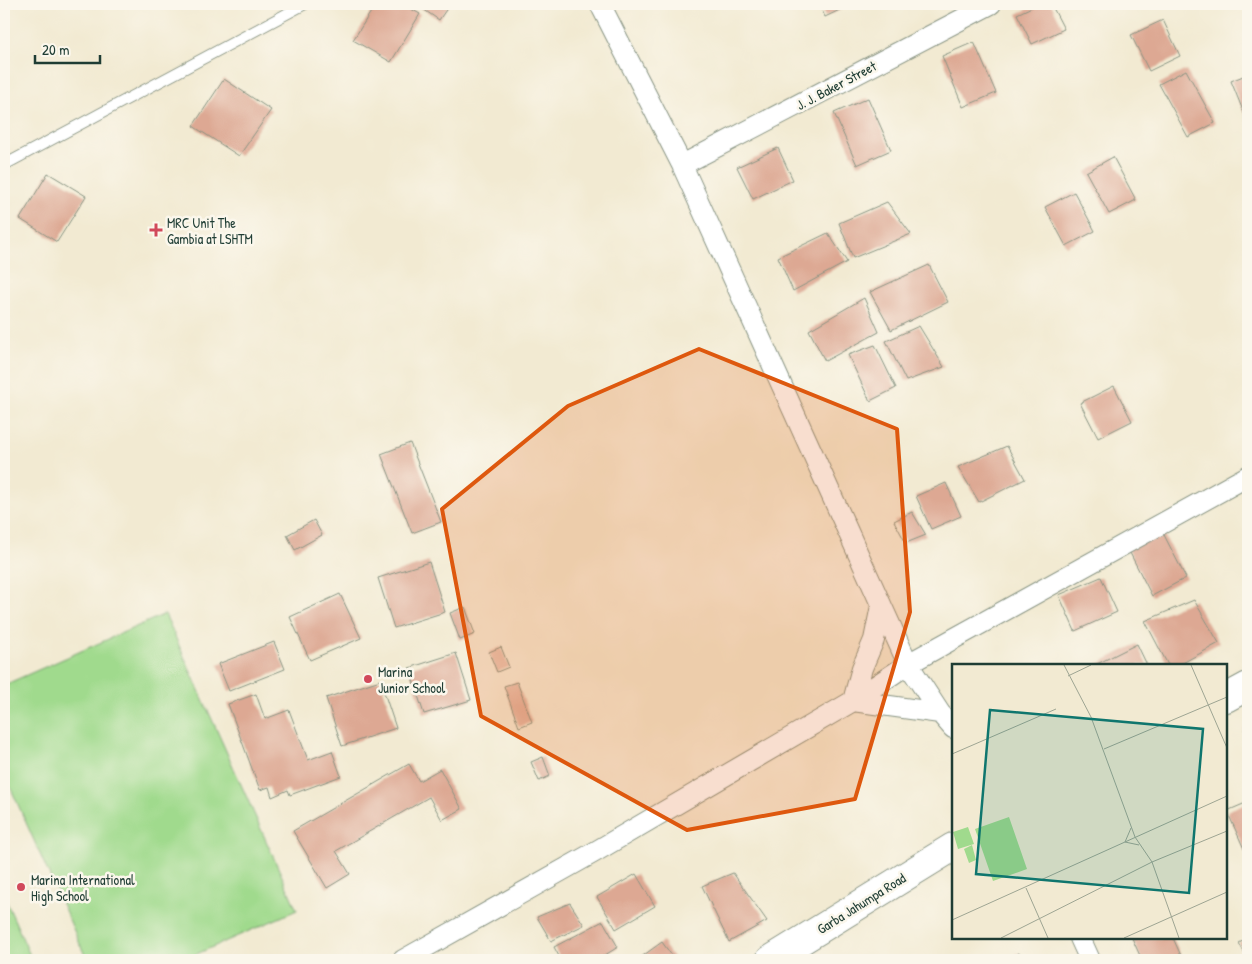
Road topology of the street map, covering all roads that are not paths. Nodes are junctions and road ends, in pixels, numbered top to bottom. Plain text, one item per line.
1 (305, 4) edge
2 (600, 4) edge
3 (991, 4) edge
4 (4, 164) edge
5 (682, 166) junction
6 (1248, 476) edge
7 (882, 606) junction
8 (908, 664) junction
9 (1248, 686) edge
10 (1227, 697) edge
11 (853, 701) junction
12 (940, 713) junction
13 (952, 727) edge
14 (952, 848) edge
15 (1080, 939) edge
16 (403, 960) edge
17 (770, 960) edge
18 (1090, 960) edge

1 - 4 lane
2 - 5 street
3 - 5 street, J. J. Baker Street
5 - 7 street
6 - 8 street
7 - 8 street
7 - 11 street
8 - 11 street
8 - 12 street
9 - 10 street
11 - 12 street
11 - 16 street
12 - 13 street
14 - 17 street, Garba Jahumpa Road
15 - 18 street

